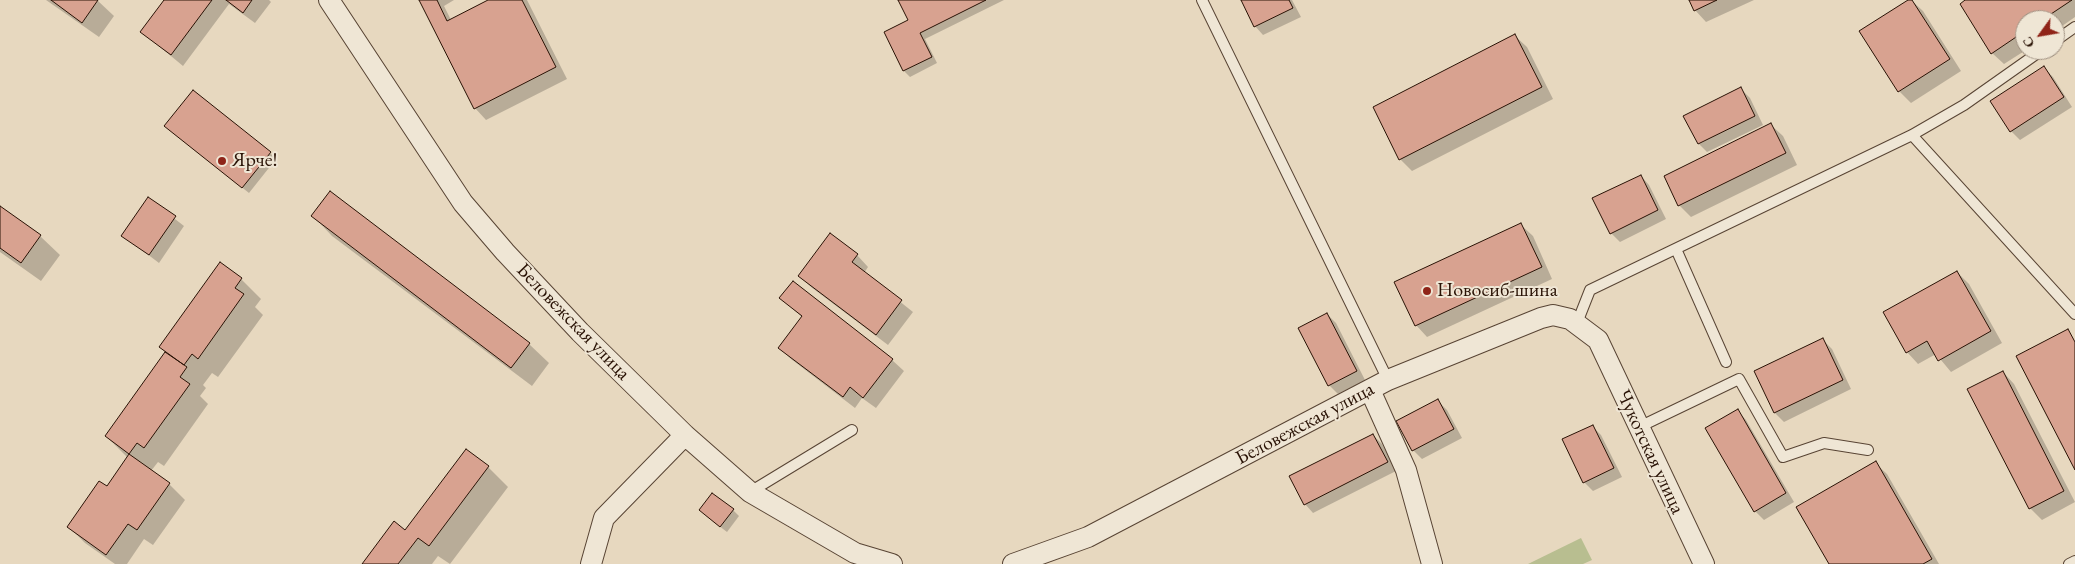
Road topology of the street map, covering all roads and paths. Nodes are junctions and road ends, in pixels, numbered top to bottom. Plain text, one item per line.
1 (329, 0) edge
2 (1202, 0) edge
3 (2028, 60) edge
4 (1912, 135) junction
5 (1676, 249) junction
6 (2075, 314) edge
7 (1577, 323) junction
8 (1598, 340) joint
9 (1726, 362) dead end
10 (1388, 380) junction
11 (1370, 390) junction
12 (1637, 428) junction
13 (852, 430) dead end
14 (684, 435) junction
15 (1868, 450) dead end
16 (750, 492) junction
17 (2075, 561) edge
18 (591, 564) edge
19 (892, 564) edge
20 (1013, 564) edge
21 (1432, 564) edge
22 (1704, 564) edge
23 (2069, 564) edge

1 - 14 street, Беловежская улица
2 - 10 lane
3 - 4 lane
4 - 5 lane
4 - 6 lane
5 - 7 lane
5 - 9 lane
7 - 8 street, Беловежская улица
7 - 10 street, Беловежская улица
8 - 12 street, Чукотская улица
10 - 11 street, Беловежская улица
11 - 20 street, Беловежская улица
11 - 21 street
12 - 15 lane
12 - 22 street, Чукотская улица
13 - 16 lane
14 - 16 street, Беловежская улица
14 - 18 street
16 - 19 street, Беловежская улица
17 - 23 lane

